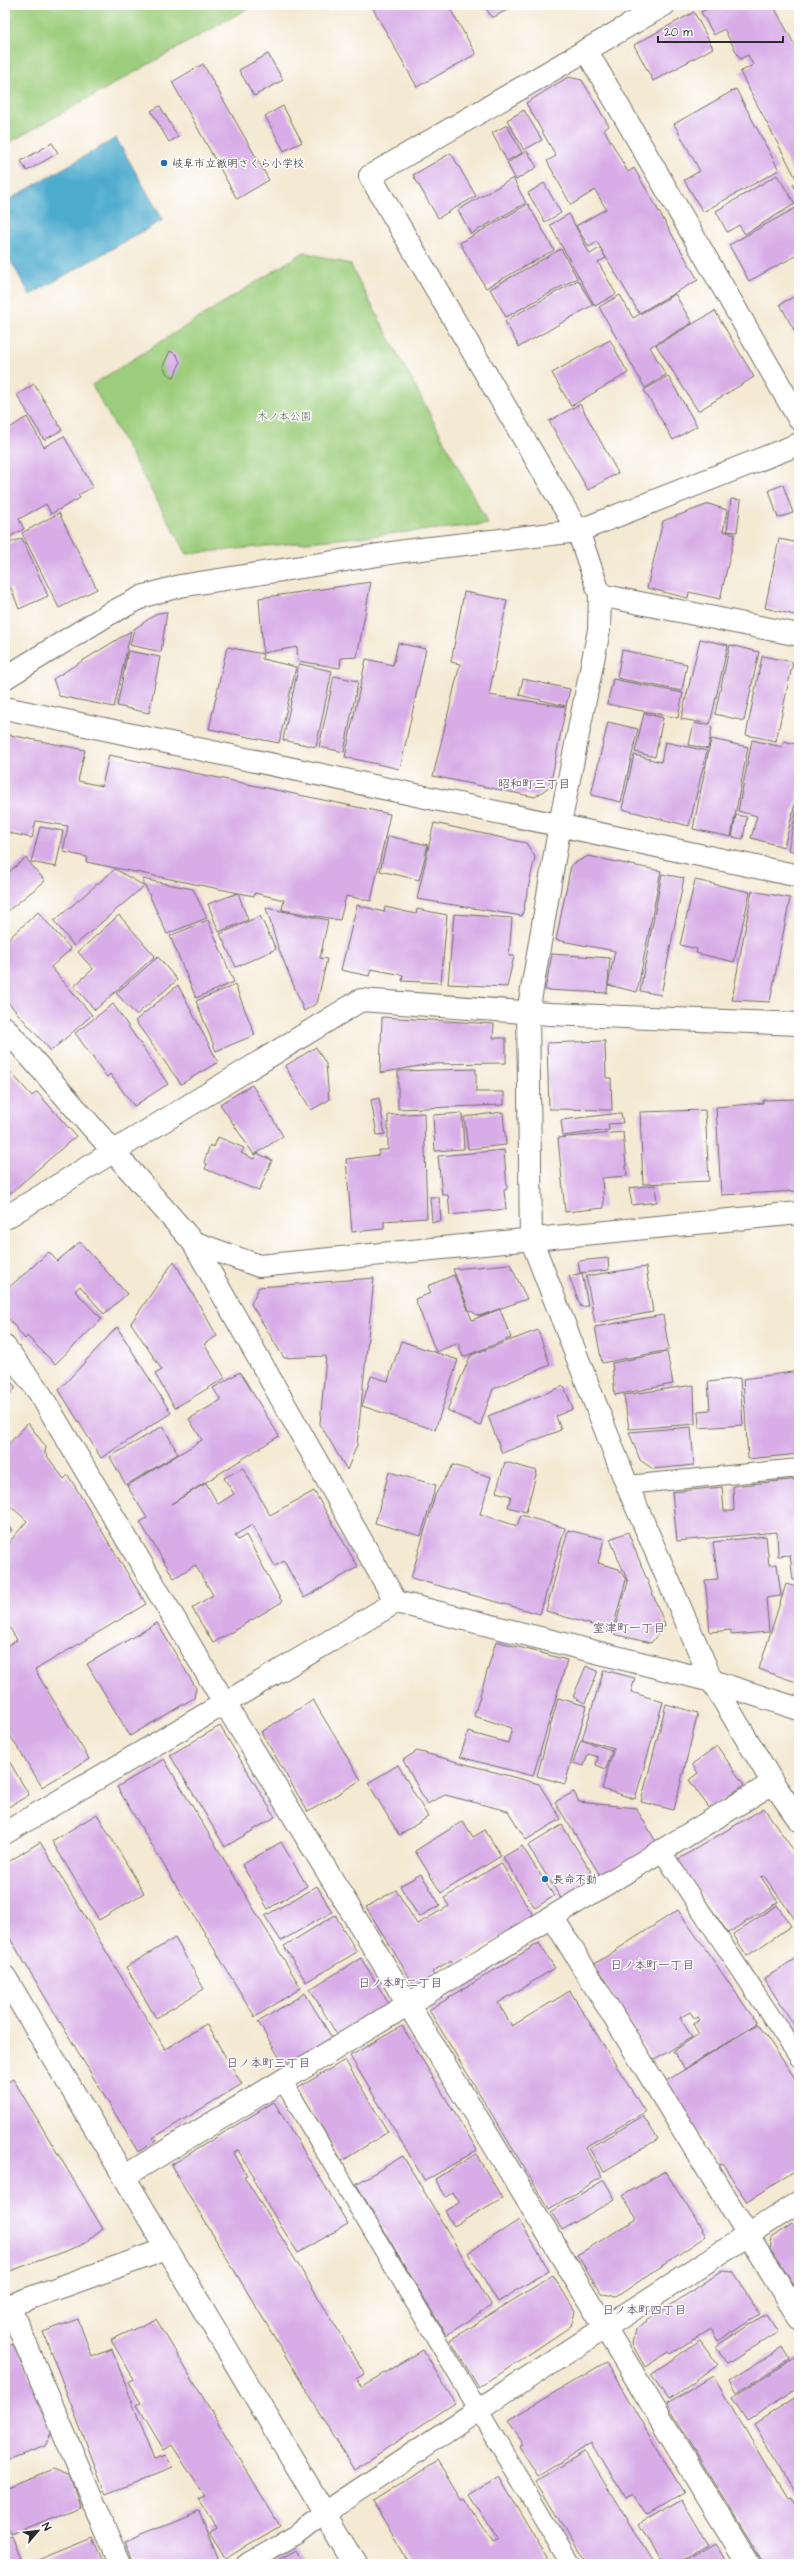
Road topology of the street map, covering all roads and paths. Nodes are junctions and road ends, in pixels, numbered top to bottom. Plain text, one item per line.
1 (664, 5) edge
2 (586, 50) junction
3 (799, 419) edge
4 (799, 444) edge
5 (578, 531) junction
6 (600, 595) junction
7 (799, 635) edge
8 (5, 678) edge
9 (5, 708) edge
10 (560, 824) junction
11 (799, 876) edge
12 (528, 1013) junction
13 (799, 1024) edge
14 (5, 1028) edge
15 (115, 1152) junction
16 (799, 1213) edge
17 (5, 1218) edge
18 (530, 1239) junction
19 (193, 1242) junction
20 (5, 1347) edge
21 (799, 1468) edge
22 (627, 1485) junction
23 (396, 1602) junction
24 (712, 1681) junction
25 (224, 1702) junction
26 (799, 1709) edge
27 (773, 1783) junction
28 (799, 1820) edge
29 (5, 1833) edge
30 (662, 1852) junction
31 (553, 1918) junction
32 (5, 1977) edge
33 (409, 2006) junction
34 (799, 2058) edge
35 (283, 2081) junction
36 (125, 2176) junction
37 (799, 2202) edge
38 (748, 2236) junction
39 (167, 2249) junction
40 (7, 2306) edge
41 (799, 2318) edge
42 (605, 2328) junction
43 (478, 2410) junction
44 (325, 2513) junction
45 (120, 2564) edge
46 (245, 2564) edge
47 (356, 2564) edge
48 (570, 2564) edge
49 (750, 2564) edge

1 - 2 street
2 - 3 street
2 - 5 street
4 - 5 street
5 - 6 street
5 - 8 street
6 - 7 street
6 - 10 street
9 - 10 street
10 - 11 street
10 - 12 street
12 - 13 street
12 - 15 street
12 - 18 street
14 - 15 street
15 - 17 street
15 - 19 street
16 - 18 street
18 - 19 street
18 - 22 street
19 - 23 street
20 - 25 street
21 - 22 lane
22 - 24 street
23 - 24 street
23 - 25 street
24 - 26 street
24 - 27 street
25 - 29 street
25 - 33 street
27 - 28 street
27 - 30 street
30 - 31 street
30 - 34 lane
31 - 33 street
31 - 38 street
32 - 36 street
33 - 35 street
33 - 42 street
35 - 36 street
35 - 43 lane
36 - 39 street
37 - 38 street
38 - 41 street
38 - 42 street
39 - 40 street
39 - 44 street
40 - 45 street
42 - 43 street
42 - 49 street
43 - 44 street
43 - 48 lane
44 - 46 lane
44 - 47 street

